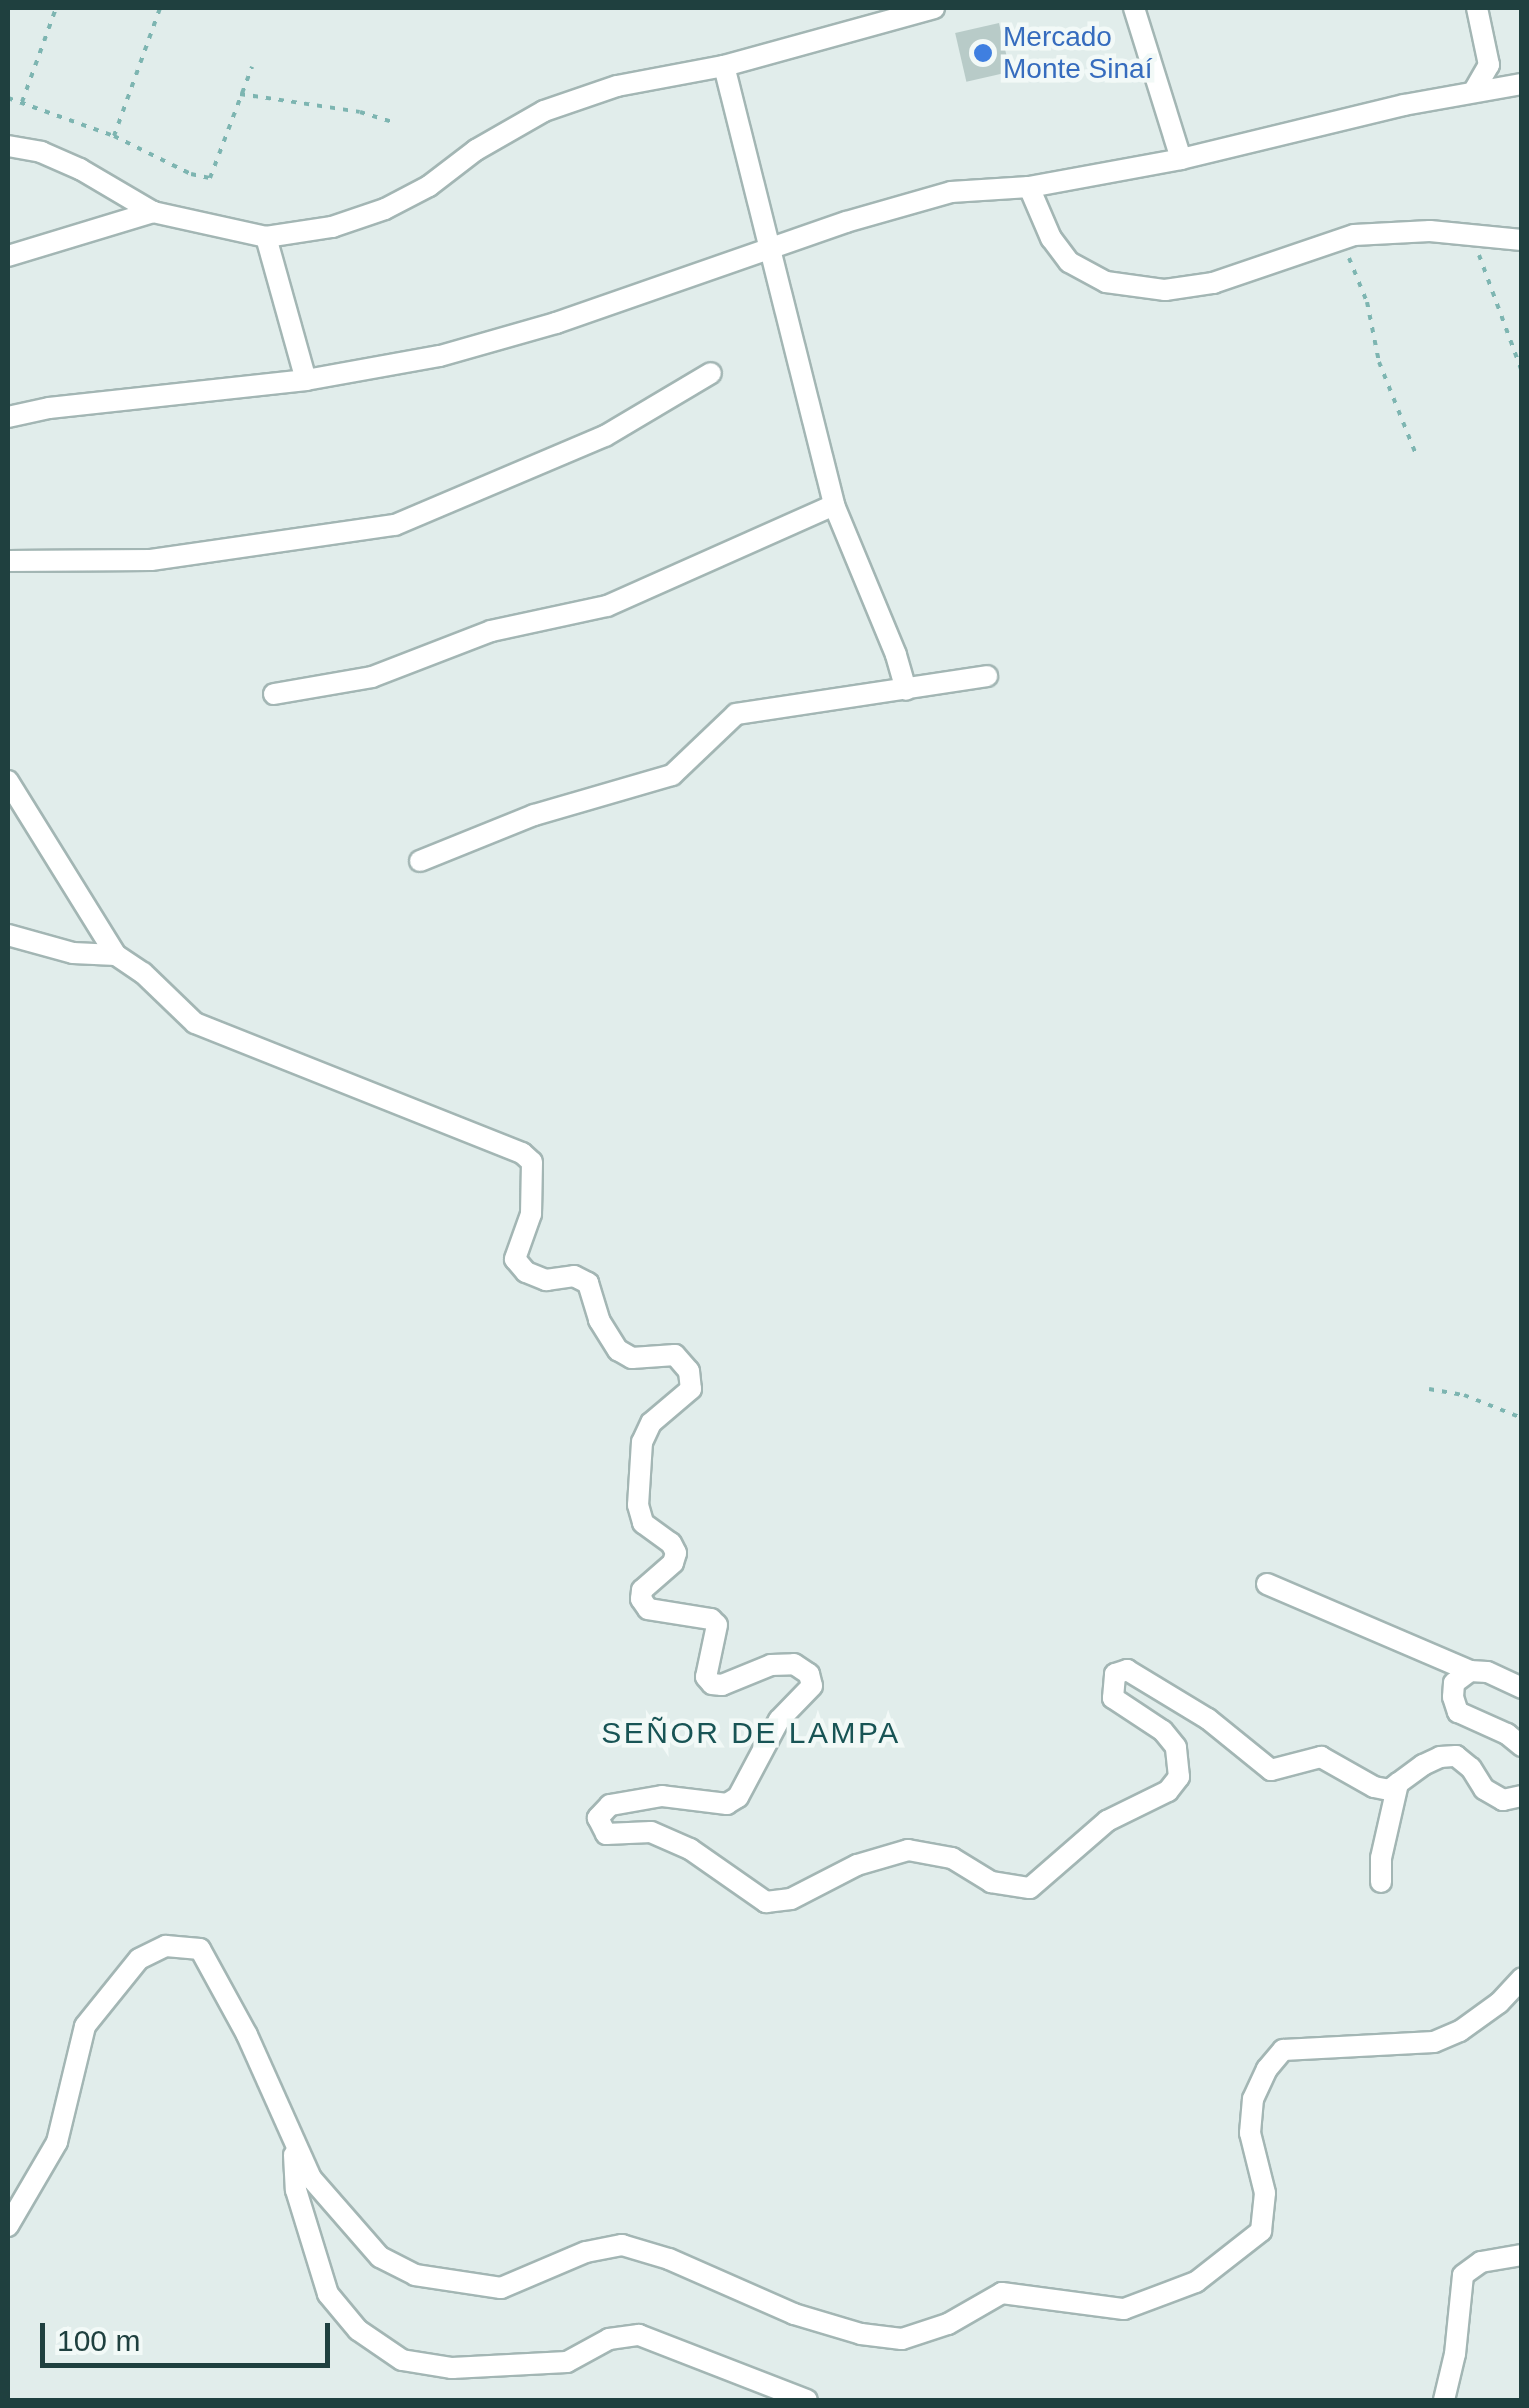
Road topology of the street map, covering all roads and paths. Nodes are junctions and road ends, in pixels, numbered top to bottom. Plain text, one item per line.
1 (56, 8) edge
2 (160, 8) edge
3 (934, 8) edge
4 (1134, 8) edge
5 (1477, 8) edge
6 (724, 66) junction
7 (252, 67) dead end
8 (1522, 84) edge
9 (1475, 90) junction
10 (240, 94) junction
11 (8, 98) edge
12 (22, 102) junction
13 (395, 123) dead end
14 (114, 136) junction
15 (8, 146) edge
16 (1180, 159) junction
17 (1029, 187) junction
18 (153, 212) junction
19 (1477, 232) junction
20 (266, 237) junction
21 (1340, 239) junction
22 (1522, 240) edge
23 (771, 246) junction
24 (8, 256) edge
25 (1522, 372) edge
26 (712, 374) dead end
27 (306, 380) junction
28 (8, 417) edge
29 (1415, 452) dead end
30 (834, 506) junction
31 (8, 561) edge
32 (987, 676) dead end
33 (906, 690) junction
34 (274, 694) dead end
35 (8, 781) edge
36 (420, 861) dead end
37 (8, 935) edge
38 (116, 955) junction
39 (1429, 1390) dead end
40 (1522, 1418) edge
41 (1267, 1584) dead end
42 (1470, 1671) junction
43 (1522, 1688) edge
44 (1522, 1746) edge
45 (1398, 1783) junction
46 (1522, 1796) edge
47 (1380, 1882) dead end
48 (1522, 1978) edge
49 (294, 2147) junction
50 (8, 2226) edge
51 (1522, 2255) edge
52 (806, 2400) edge
53 (1444, 2400) edge

1 - 12 path
2 - 14 path
3 - 6 street
4 - 16 street
5 - 9 street
6 - 20 street
6 - 23 street
7 - 10 path
8 - 9 street
9 - 16 street
10 - 13 path
10 - 14 path
11 - 12 path
12 - 14 path
15 - 18 street
16 - 17 street
17 - 21 street
17 - 23 street
18 - 20 street
18 - 24 street
19 - 21 street
19 - 22 street
19 - 25 path
20 - 27 street
21 - 29 path
23 - 27 street
23 - 30 street
26 - 31 street
27 - 28 street
30 - 33 street
30 - 34 street
32 - 33 street
33 - 36 street
35 - 38 street
37 - 38 street
38 - 45 street
39 - 40 path
41 - 42 street
42 - 43 street
42 - 44 street
45 - 46 street
45 - 47 street
48 - 49 street
49 - 50 street
49 - 52 street
51 - 53 street

